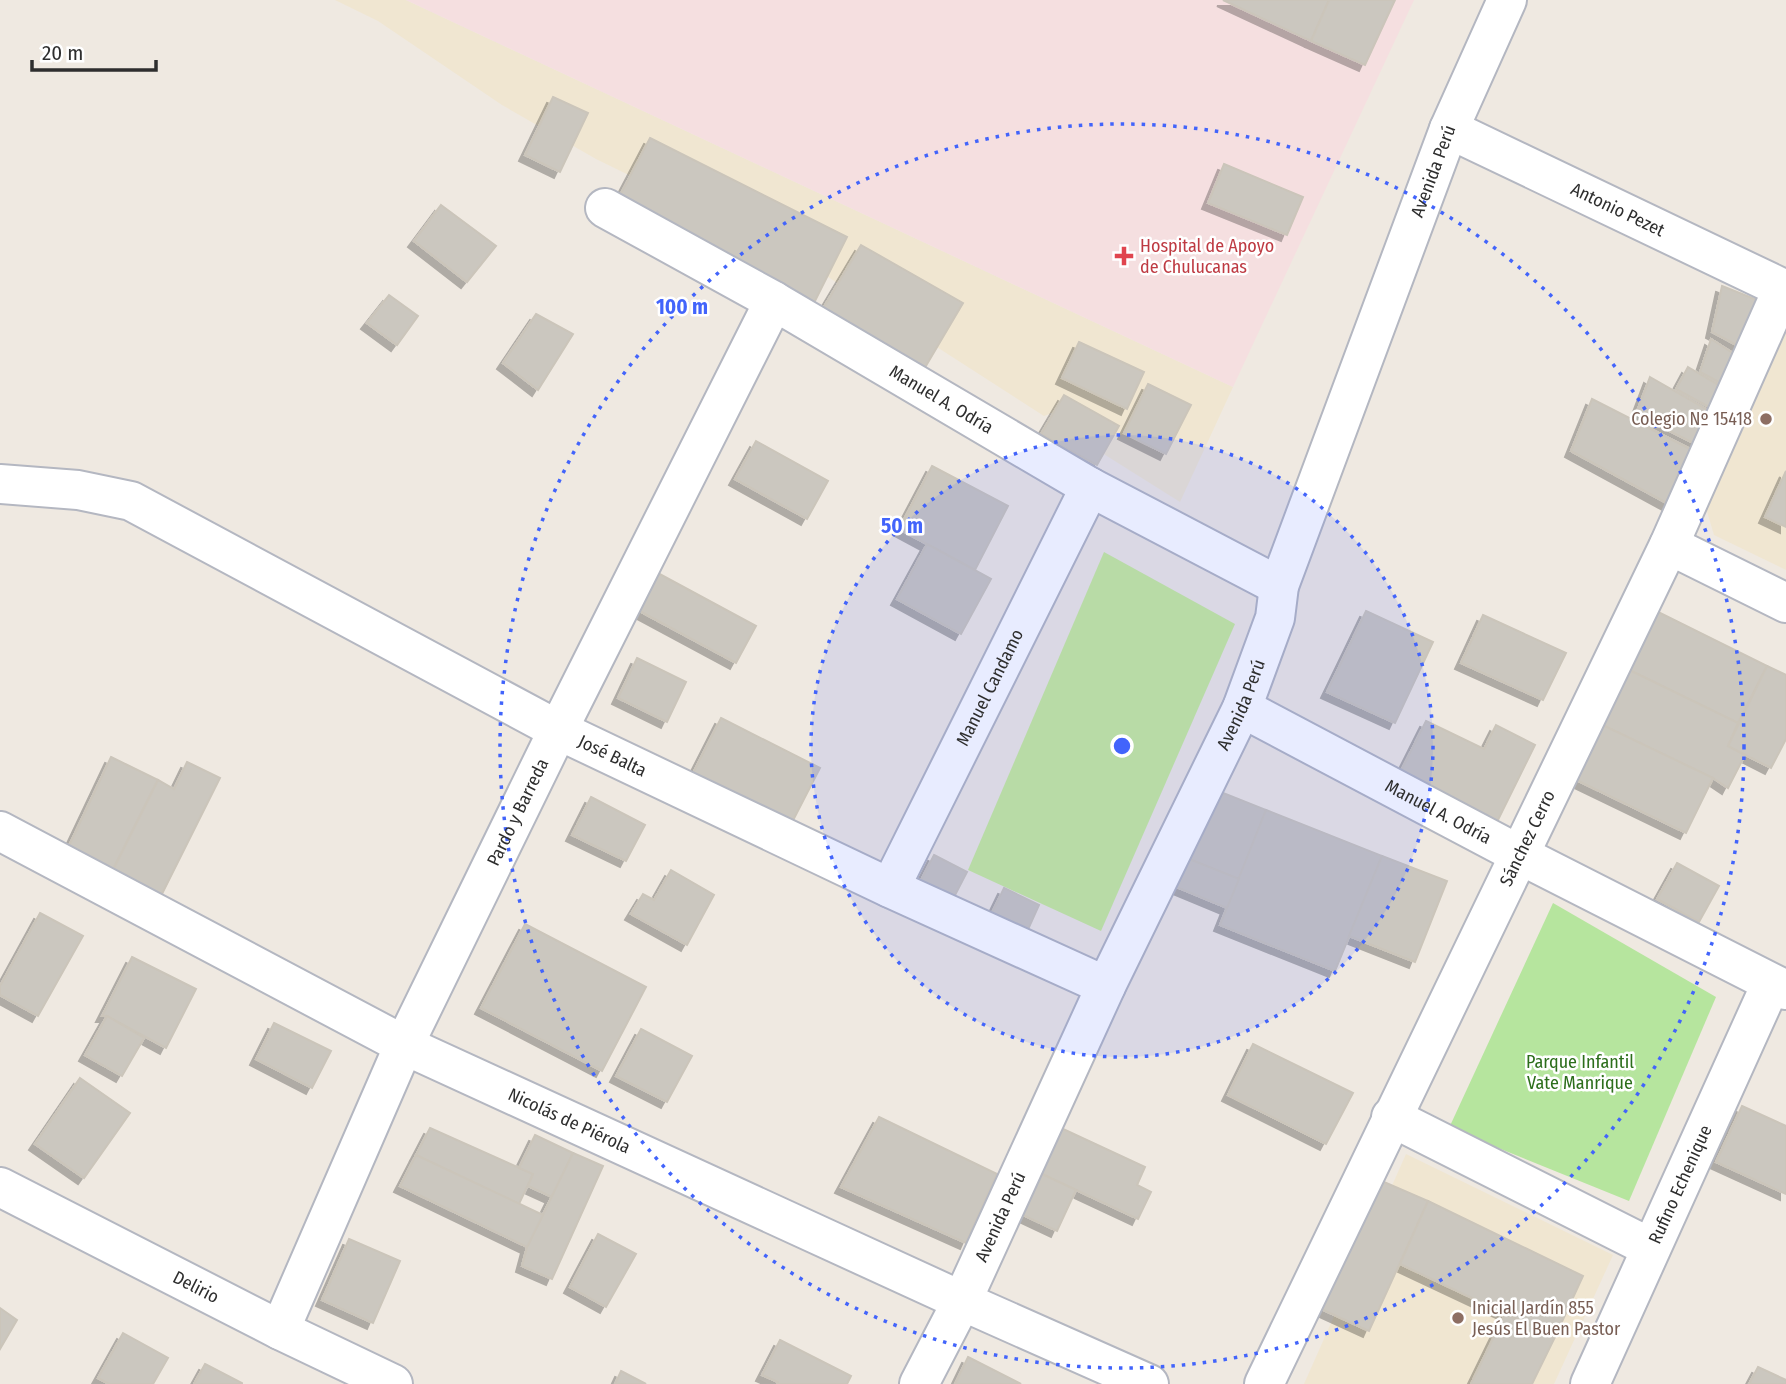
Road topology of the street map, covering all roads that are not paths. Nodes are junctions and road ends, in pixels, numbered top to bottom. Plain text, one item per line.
1 (1507, 0) edge
2 (1449, 129) junction
3 (605, 208) dead end
4 (1784, 289) edge
5 (774, 301) junction
6 (0, 484) edge
7 (1090, 487) junction
8 (1669, 545) junction
9 (1279, 586) junction
10 (1786, 603) edge
11 (1242, 708) junction
12 (558, 730) junction
13 (0, 831) edge
14 (1520, 855) junction
15 (890, 888) junction
16 (1106, 986) junction
17 (1779, 987) edge
18 (404, 1045) junction
19 (1391, 1118) junction
20 (0, 1187) edge
21 (1651, 1248) junction
22 (962, 1301) junction
23 (280, 1330) junction
24 (393, 1384) edge
25 (919, 1384) edge
26 (1149, 1384) edge
27 (1264, 1384) edge
28 (1590, 1384) edge

1 - 2 street, Avenida Perú
2 - 4 street, Antonio Pezet
2 - 9 street, Avenida Perú
3 - 5 street, Manuel A. Odría
4 - 8 street, Sánchez Cerro
5 - 7 street, Manuel A. Odría
5 - 12 street, Pardo y Barreda
6 - 12 street, José Balta
7 - 9 street, Manuel A. Odría
7 - 15 street, Manuel Candamo
8 - 10 street
8 - 14 street, Sánchez Cerro
9 - 11 street, Avenida Perú
11 - 14 street, Manuel A. Odría
11 - 16 street, Avenida Perú
12 - 15 street, José Balta
12 - 18 street, Pardo y Barreda
13 - 18 street, Nicolás de Piérola
14 - 17 street, Manuel A. Odría
14 - 19 street, Sánchez Cerro
15 - 16 street, José Balta
16 - 22 street, Avenida Perú
17 - 21 street, Rufino Echenique
18 - 22 street, Nicolás de Piérola
18 - 23 street, Pardo y Barreda
19 - 21 street
19 - 27 street, Sánchez Cerro
20 - 23 street, Delirio
21 - 28 street, Rufino Echenique
22 - 25 street, Avenida Perú
22 - 26 street, Nicolás de Piérola
23 - 24 street, Delirio

